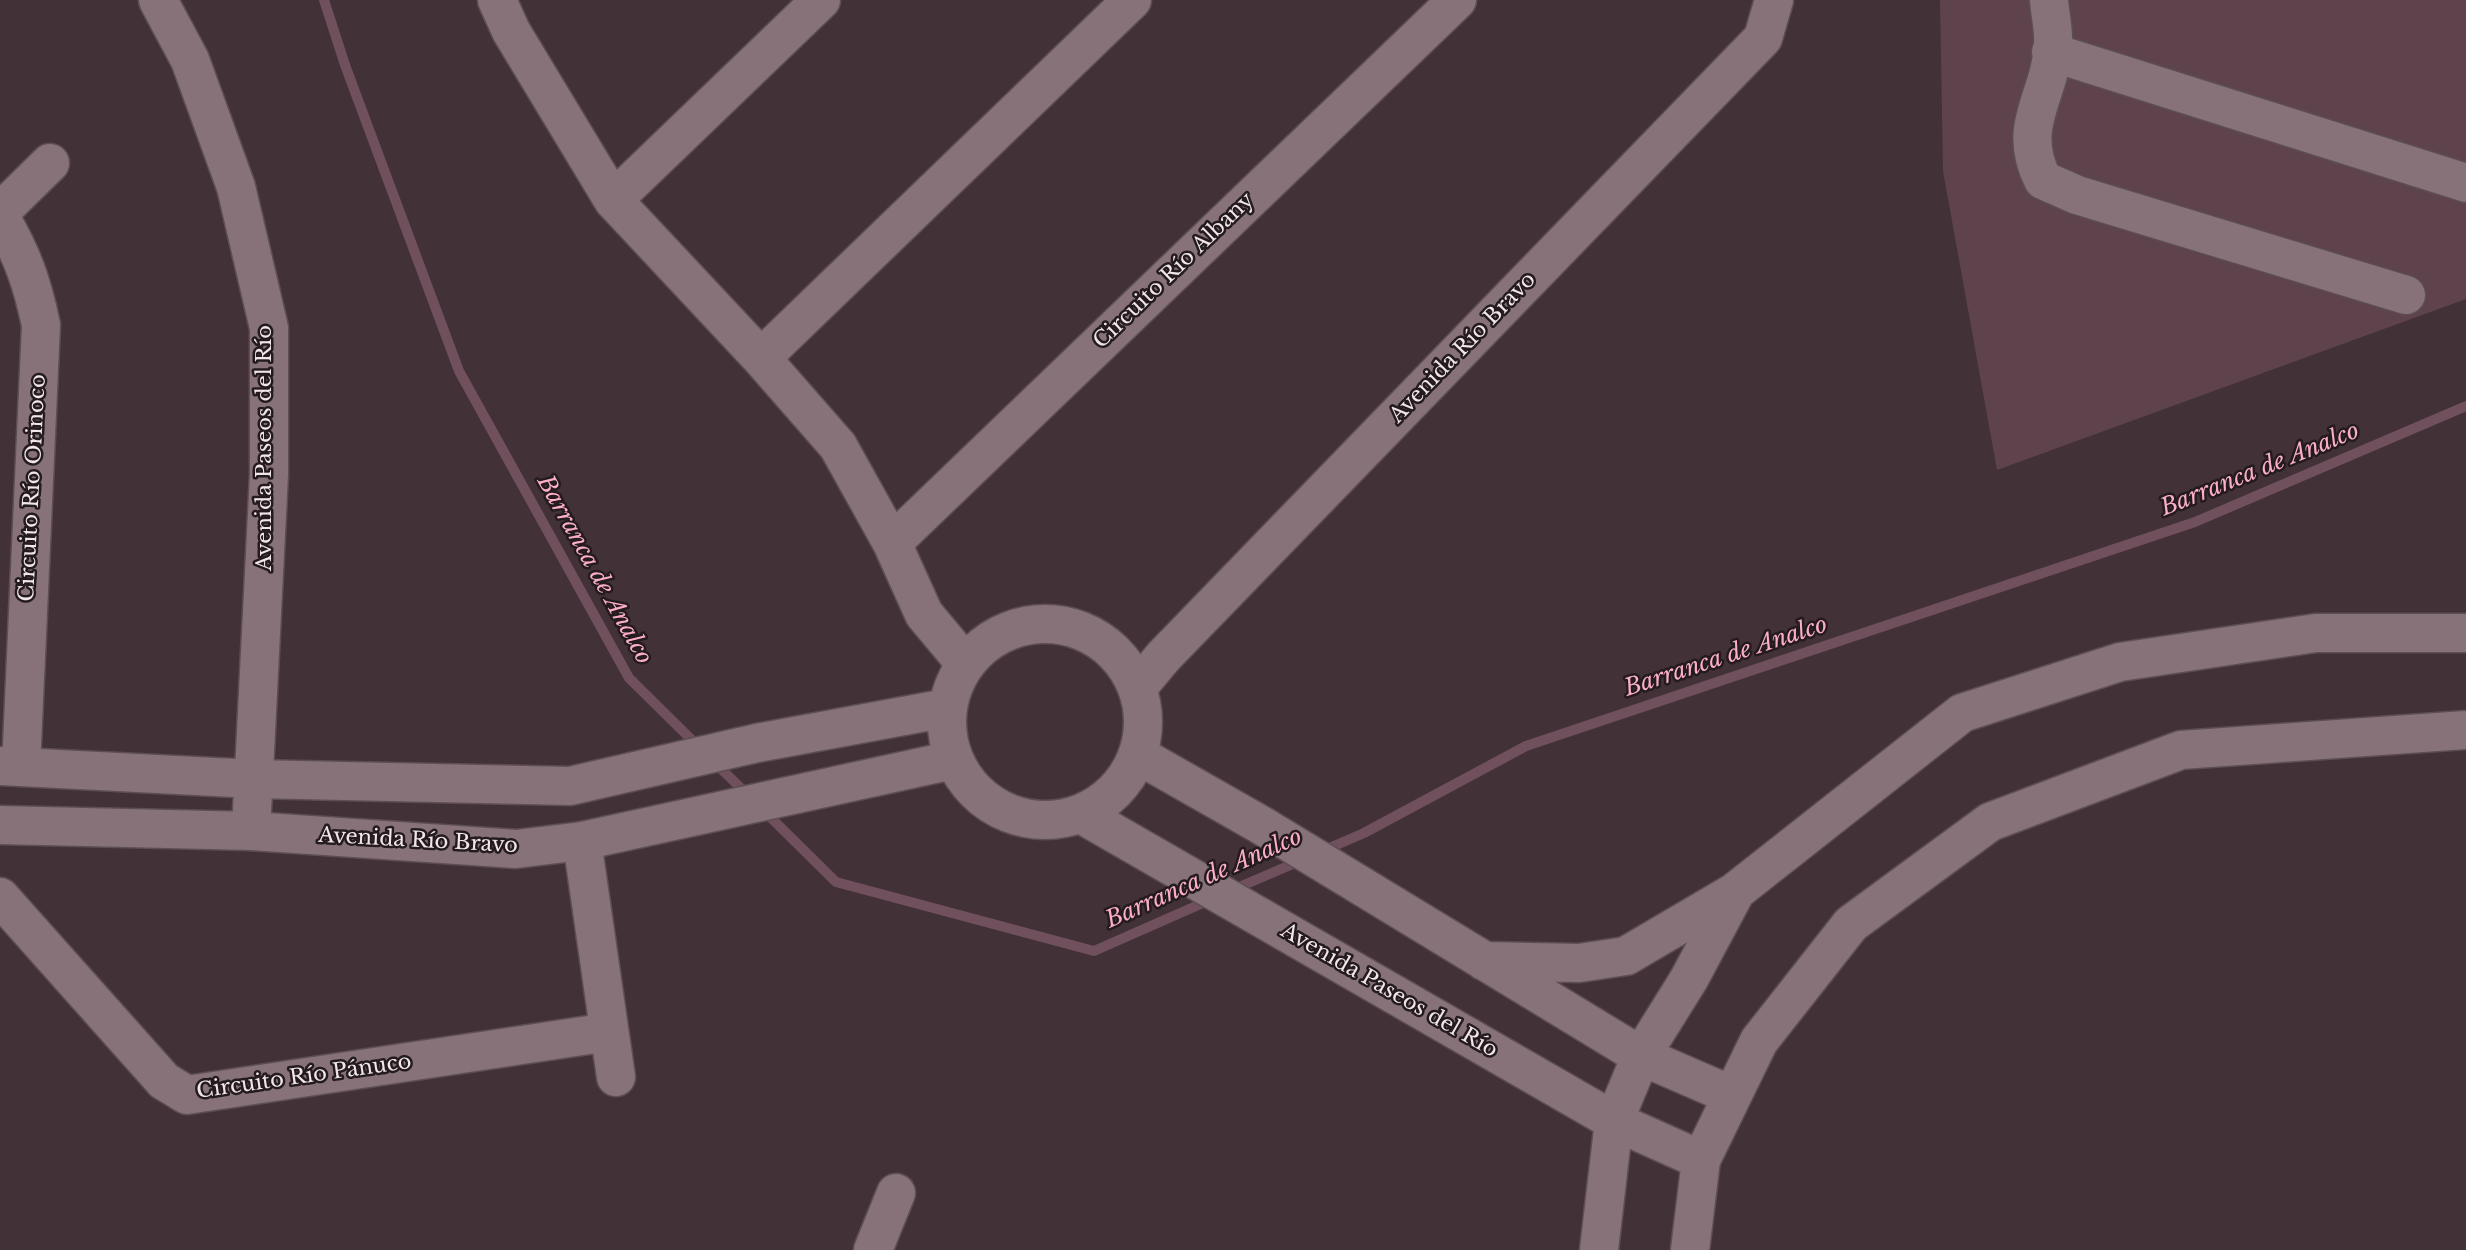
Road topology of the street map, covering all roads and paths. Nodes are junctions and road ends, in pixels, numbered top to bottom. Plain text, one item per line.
1 (158, 0) edge
2 (497, 0) edge
3 (821, 0) edge
4 (1132, 0) edge
5 (1457, 0) edge
6 (1774, 0) edge
7 (2049, 0) edge
8 (2051, 52) junction
9 (50, 163) dead end
10 (2466, 183) edge
11 (613, 200) junction
12 (0, 215) edge
13 (2406, 295) dead end
14 (761, 358) junction
15 (892, 543) junction
16 (2466, 633) edge
17 (965, 663) junction
18 (1138, 687) junction
19 (947, 708) junction
20 (2466, 730) edge
21 (1138, 755) junction
22 (953, 761) junction
23 (10, 766) edge
24 (254, 779) junction
25 (1081, 814) junction
26 (0, 825) edge
27 (251, 831) junction
28 (582, 841) junction
29 (1737, 891) junction
30 (0, 897) edge
31 (1481, 961) junction
32 (609, 1032) junction
33 (1641, 1056) junction
34 (616, 1077) dead end
35 (1731, 1095) junction
36 (1614, 1121) junction
37 (1701, 1160) junction
38 (896, 1193) dead end
39 (873, 1250) edge
40 (1599, 1250) edge
41 (1690, 1250) edge

1 - 24 street, Avenida Paseos del Río
2 - 11 street
3 - 11 street
4 - 14 street
5 - 15 street, Circuito Río Albany
6 - 18 street, Avenida Río Bravo
7 - 8 street
8 - 10 street
8 - 13 street
9 - 12 street, Circuito Río Orinoco
11 - 14 street
12 - 23 street, Circuito Río Orinoco
14 - 15 street
15 - 17 street
16 - 29 street
17 - 18 street
17 - 19 street
18 - 21 street
19 - 22 street
19 - 24 street
20 - 35 street
21 - 25 street
21 - 31 street
22 - 25 street
22 - 28 street, Avenida Río Bravo
23 - 24 street
24 - 27 street, Avenida Paseos del Río
25 - 36 street, Avenida Paseos del Río
26 - 27 street, Avenida Río Bravo
27 - 28 street, Avenida Río Bravo
28 - 32 street
29 - 31 street
29 - 33 street
30 - 32 street, Circuito Río Pánuco
31 - 33 street
32 - 34 street
33 - 35 street
33 - 36 street
35 - 37 street
36 - 37 street, Avenida Paseos del Río
36 - 40 street
37 - 41 street
38 - 39 street

